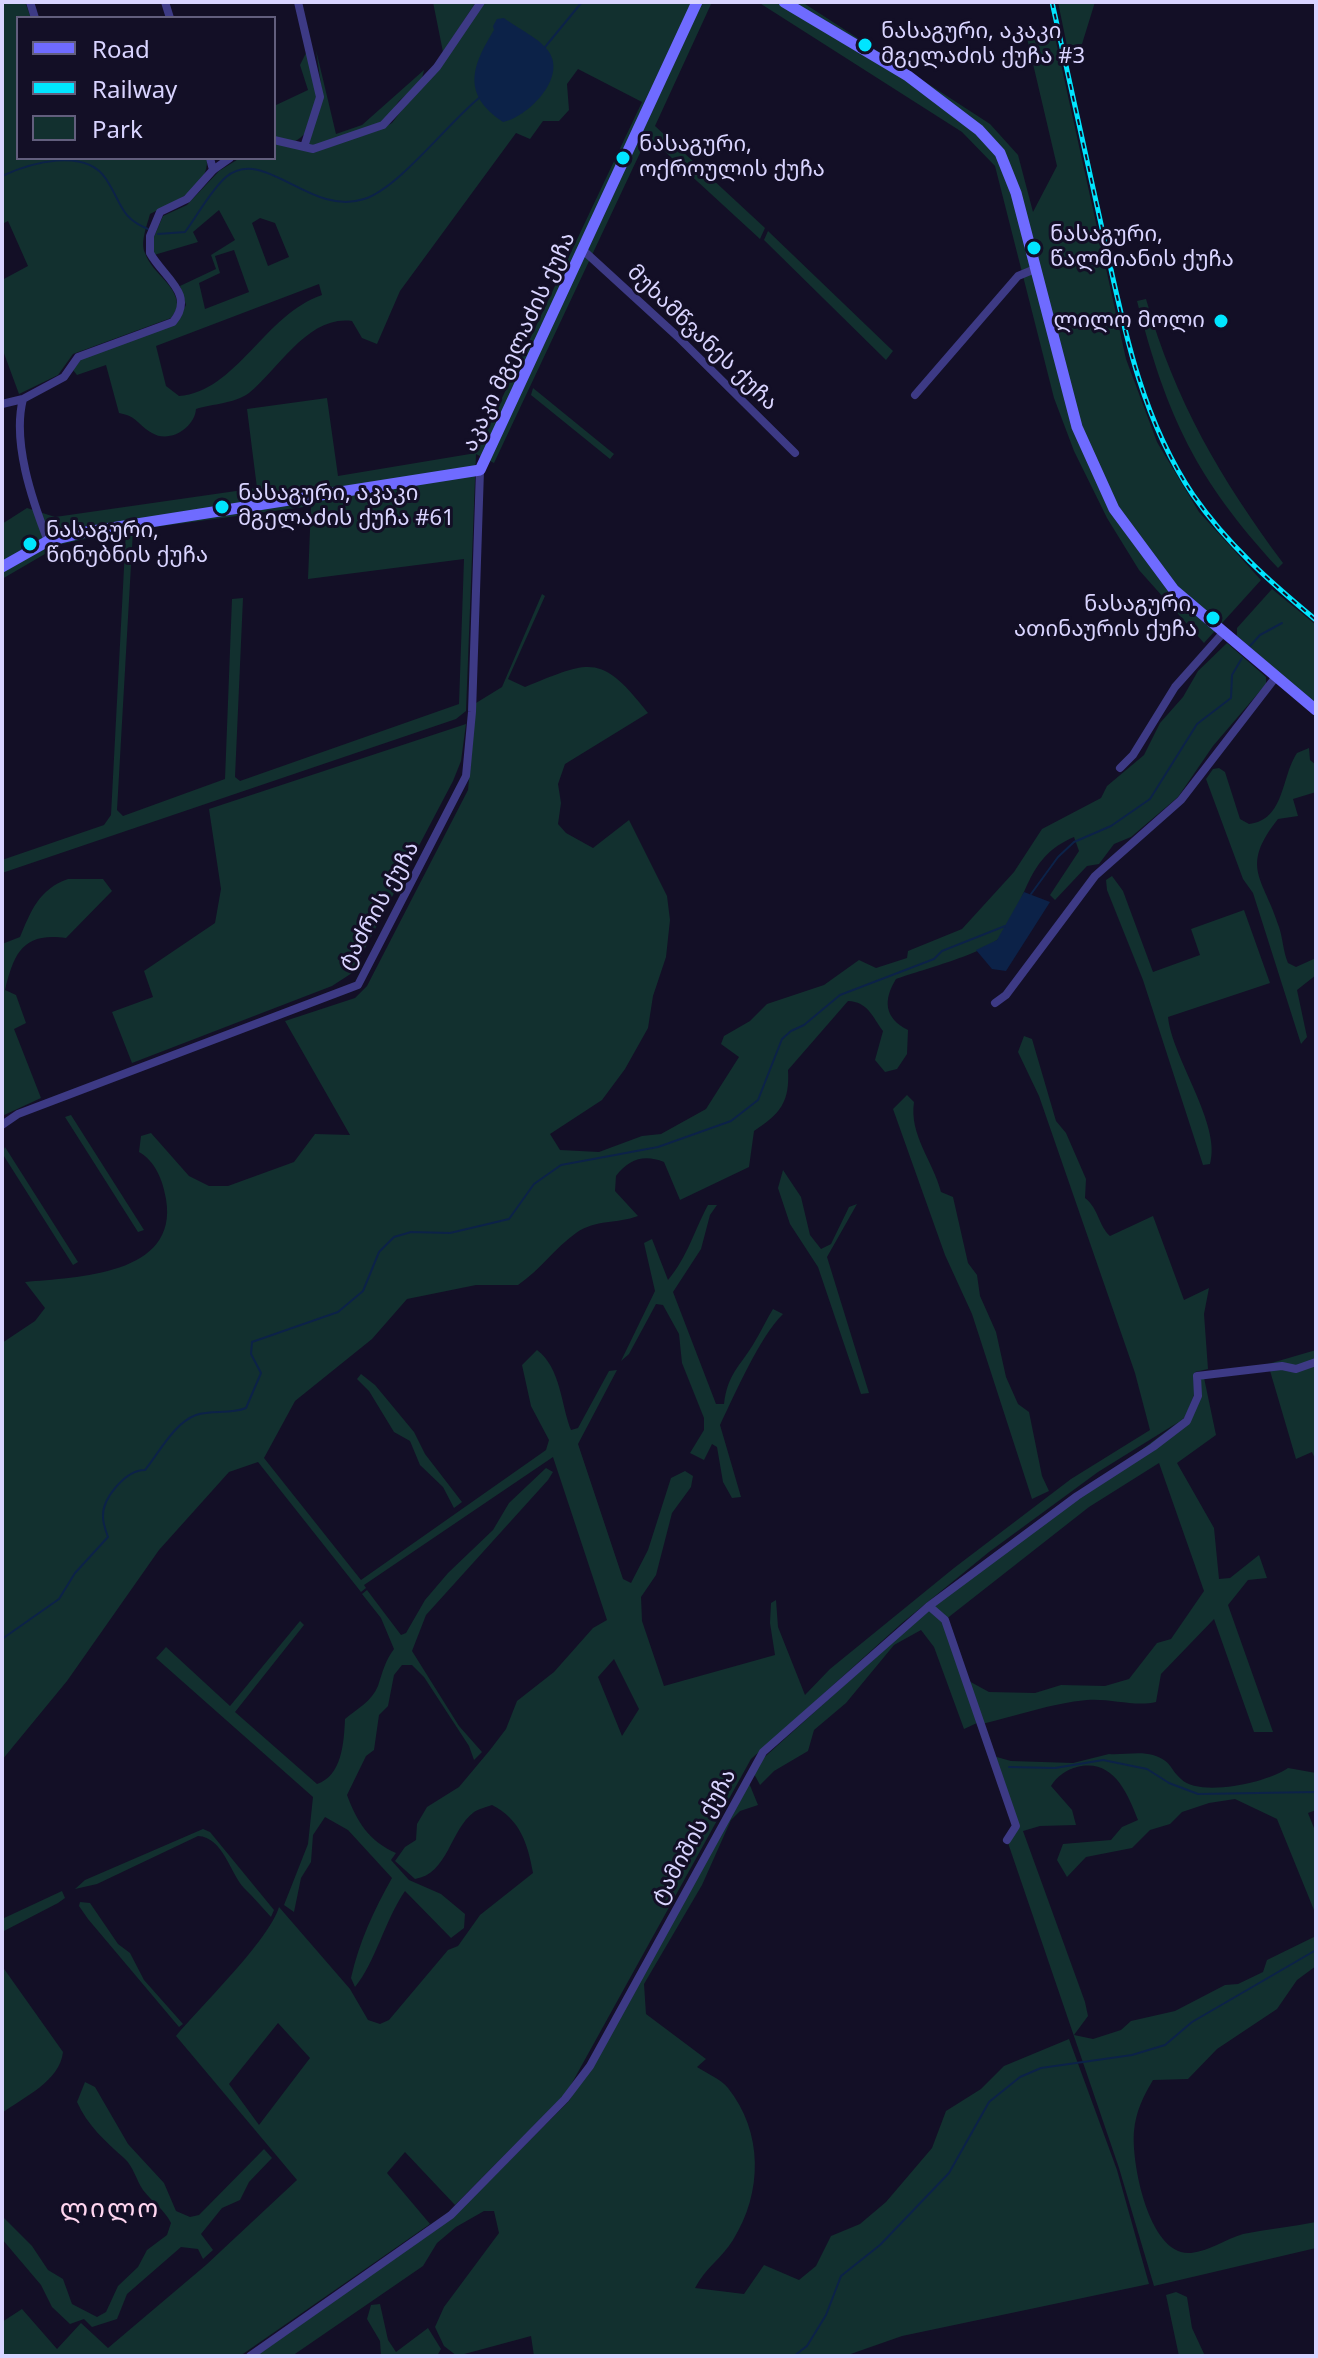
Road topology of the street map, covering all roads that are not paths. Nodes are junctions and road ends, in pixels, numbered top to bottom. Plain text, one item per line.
1 (298, 2) edge
2 (481, 2) edge
3 (697, 2) edge
4 (784, 2) edge
5 (276, 140) edge
6 (304, 147) junction
7 (210, 160) edge
8 (227, 160) edge
9 (213, 170) junction
10 (584, 251) junction
11 (1035, 269) junction
12 (915, 395) dead end
13 (23, 399) junction
14 (2, 404) edge
15 (795, 453) dead end
16 (480, 470) junction
17 (48, 541) junction
18 (2, 567) edge
19 (1223, 633) junction
20 (1275, 678) junction
21 (1316, 710) edge
22 (1120, 768) dead end
23 (995, 1003) dead end
24 (2, 1125) edge
25 (1316, 1362) edge
26 (929, 1606) junction
27 (1007, 1840) dead end
28 (250, 2356) edge

1 - 6 street
2 - 6 street
3 - 10 street, აკაკი მგელაძის ქუჩა
4 - 11 street
5 - 6 street
7 - 9 street
8 - 9 street
9 - 13 street
10 - 15 street, მუხამწვანეს ქუჩა
10 - 16 street, აკაკი მგელაძის ქუჩა
11 - 12 street
11 - 19 street
13 - 14 street
13 - 17 street
16 - 17 street, აკაკი მგელაძის ქუჩა
16 - 24 street, ტაძრის ქუჩა
17 - 18 street, აკაკი მგელაძის ქუჩა
19 - 20 street
19 - 22 street
20 - 21 street
20 - 23 street
25 - 26 street, ტამიშის ქუჩა
26 - 27 street
26 - 28 street, ტამიშის ქუჩა

